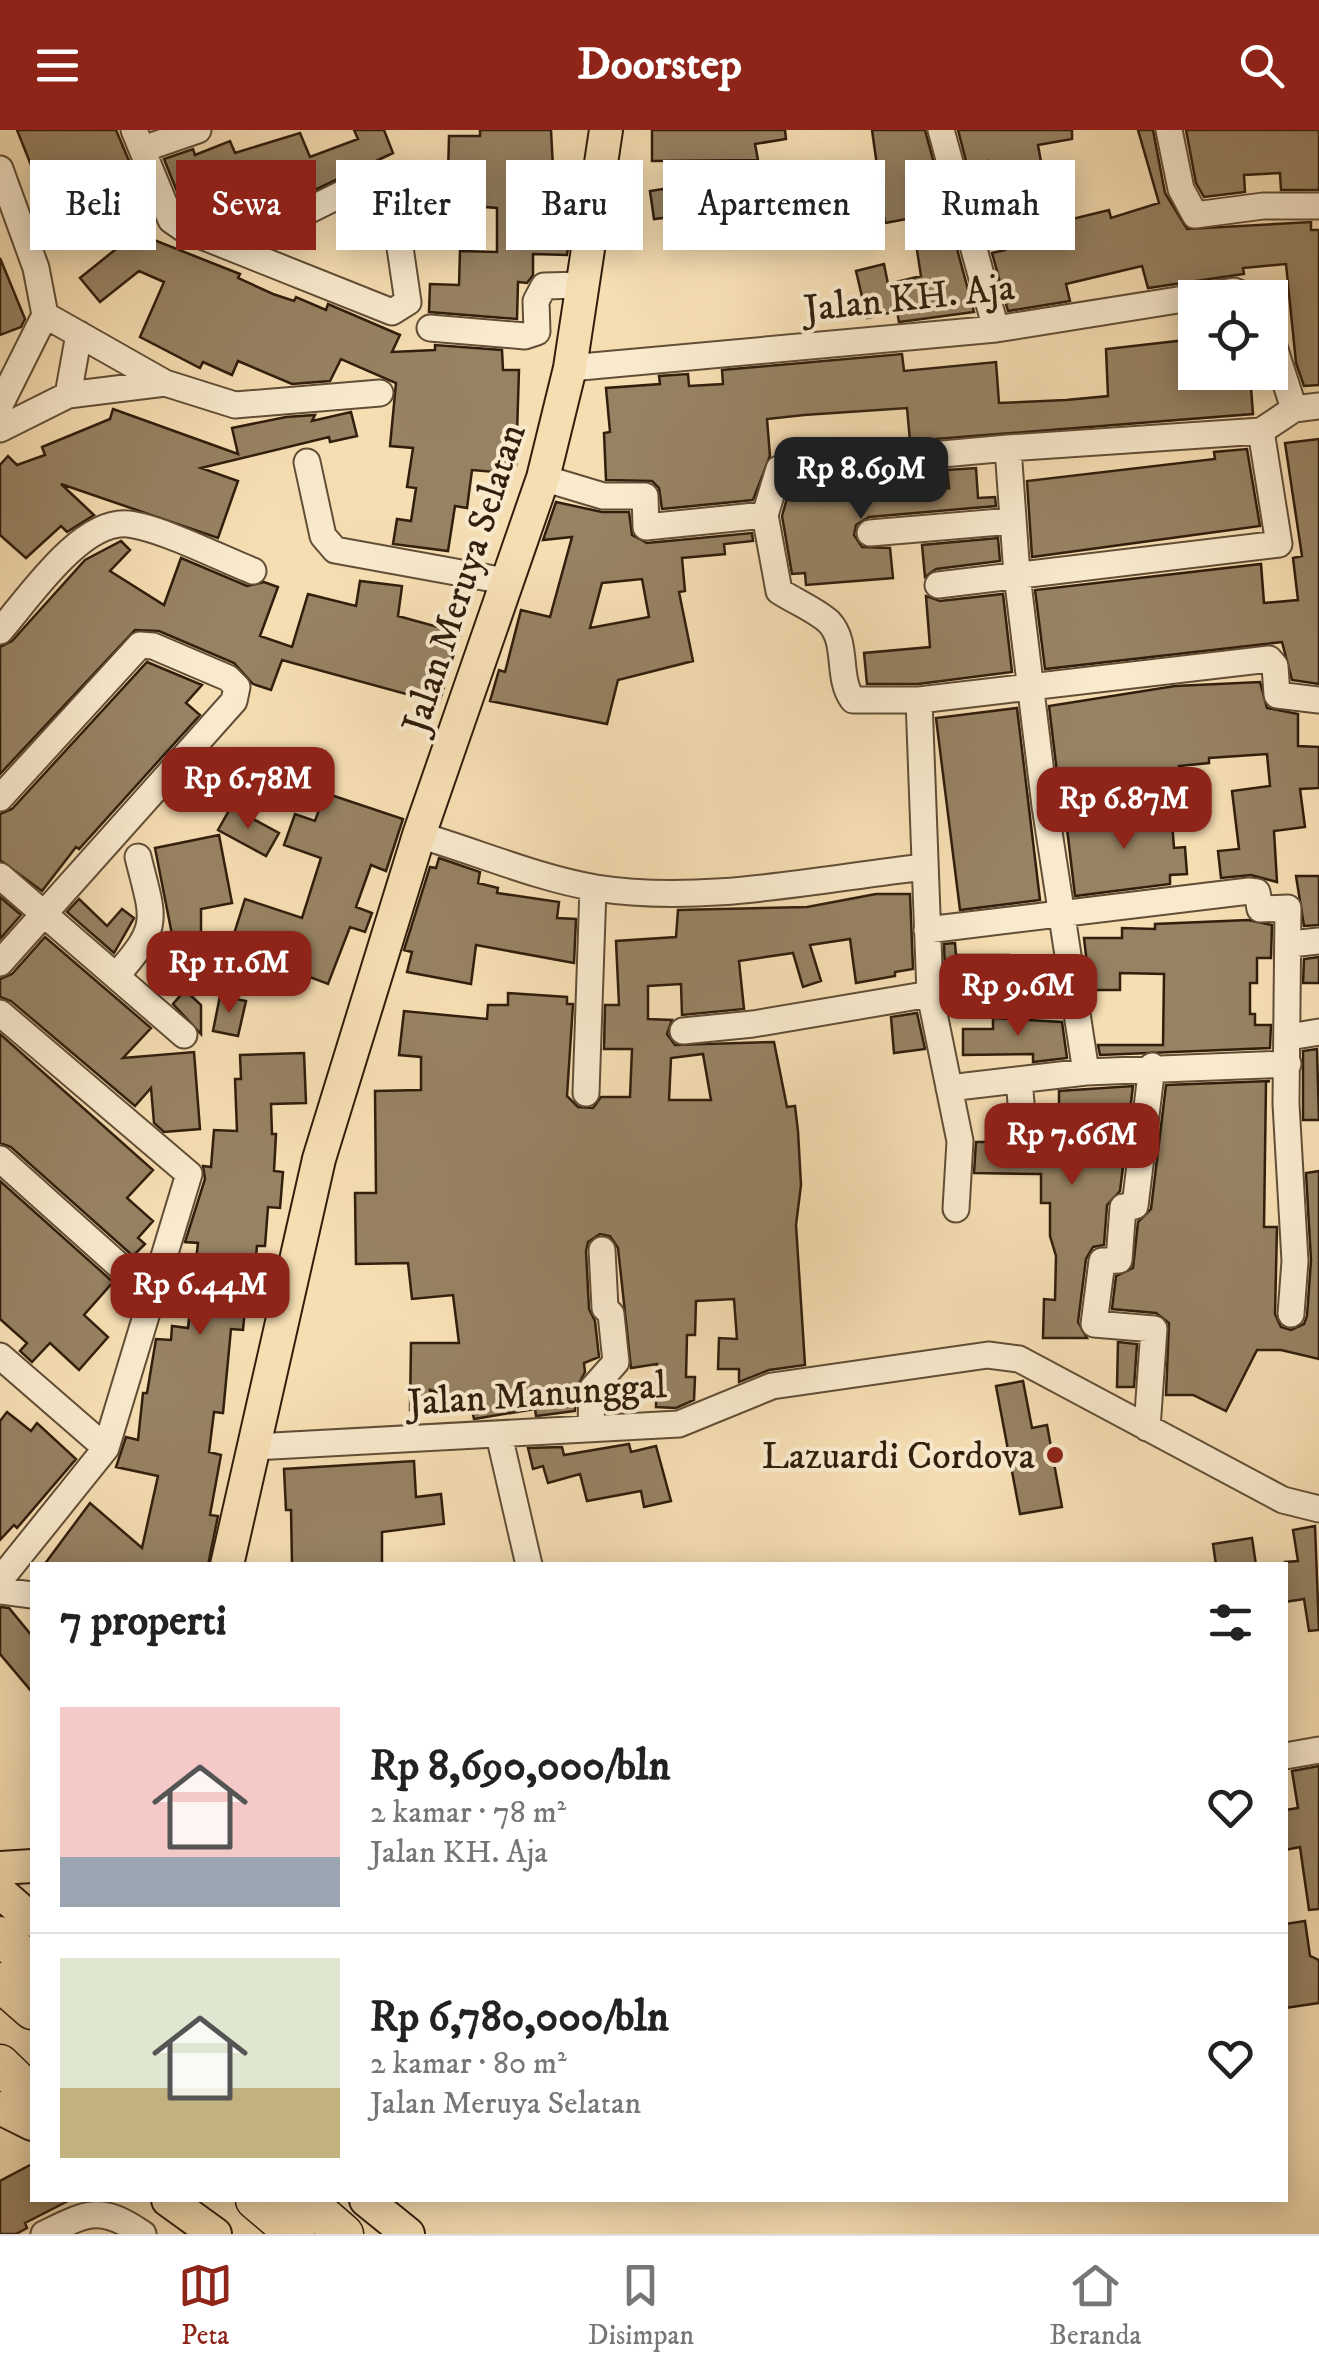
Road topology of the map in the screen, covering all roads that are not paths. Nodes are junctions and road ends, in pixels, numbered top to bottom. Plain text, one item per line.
1 (198, 130) edge
2 (606, 130) edge
3 (941, 130) edge
4 (1169, 130) edge
5 (139, 140) edge
6 (0, 169) edge
7 (1319, 206) edge
8 (176, 223) edge
9 (234, 248) joint
10 (584, 285) junction
11 (1178, 299) edge
12 (45, 315) junction
13 (430, 328) dead end
14 (996, 329) junction
15 (80, 334) junction
16 (570, 368) junction
17 (1288, 370) edge
18 (165, 383) junction
19 (380, 393) dead end
20 (68, 395) junction
21 (0, 405) edge
22 (1306, 407) edge
23 (0, 429) edge
24 (1261, 431) junction
25 (1008, 448) junction
26 (307, 462) dead end
27 (543, 478) junction
28 (766, 515) junction
29 (1012, 521) junction
30 (870, 534) dead end
31 (252, 571) dead end
32 (1017, 576) junction
33 (505, 581) junction
34 (938, 585) dead end
35 (0, 632) edge
36 (1031, 686) junction
37 (918, 700) junction
38 (1319, 700) edge
39 (1168, 792) dead end
40 (0, 798) edge
41 (1045, 806) junction
42 (419, 835) junction
43 (138, 857) dead end
44 (924, 867) junction
45 (0, 876) edge
46 (593, 888) junction
47 (46, 916) junction
48 (1060, 917) junction
49 (926, 930) junction
50 (1319, 942) edge
51 (1291, 944) junction
52 (0, 964) edge
53 (116, 976) junction
54 (930, 994) junction
55 (0, 1013) edge
56 (683, 1031) dead end
57 (1319, 1032) edge
58 (184, 1035) dead end
59 (1289, 1036) junction
60 (1288, 1064) junction
61 (1152, 1066) junction
62 (1086, 1072) junction
63 (1019, 1080) junction
64 (949, 1088) junction
65 (586, 1093) dead end
66 (1024, 1137) dead end
67 (0, 1160) edge
68 (956, 1210) dead end
69 (602, 1250) dead end
70 (1307, 1259) edge
71 (153, 1296) junction
72 (1291, 1314) dead end
73 (0, 1356) edge
74 (591, 1427) junction
75 (1147, 1428) junction
76 (499, 1435) junction
77 (254, 1447) junction
78 (106, 1448) junction
79 (1319, 1510) edge
80 (229, 1562) edge
81 (528, 1562) edge
82 (0, 1579) edge
83 (0, 1591) edge
84 (30, 1595) edge
85 (1319, 1750) edge
86 (1288, 1755) edge
87 (30, 1866) edge
88 (0, 1868) edge
89 (0, 1892) edge
90 (30, 1918) edge
91 (0, 1936) edge
92 (30, 1962) edge
93 (0, 1982) edge
94 (30, 2008) edge
95 (0, 2064) edge
96 (30, 2093) edge
97 (0, 2108) edge
98 (30, 2123) edge
99 (171, 2202) edge
100 (257, 2202) edge
101 (307, 2202) edge
102 (368, 2202) edge
103 (44, 2234) edge
104 (143, 2234) edge
105 (215, 2234) edge
106 (295, 2234) edge
107 (344, 2234) edge
108 (408, 2234) edge

1 - 5 street
2 - 10 main road, Jalan Meruya Selatan
3 - 14 street
4 - 7 street
5 - 8 street
6 - 12 street
9 - 9 street
10 - 13 street
10 - 16 main road, Jalan Meruya Selatan
11 - 14 street, Jalan KH. Aja
12 - 15 street
12 - 21 street
14 - 16 street, Jalan KH. Aja
15 - 18 street
15 - 20 street
16 - 27 main road, Jalan Meruya Selatan
17 - 22 street
18 - 19 street
18 - 20 street
20 - 23 street
22 - 24 street
24 - 25 street
24 - 32 street
25 - 28 street
25 - 29 street
26 - 33 street
27 - 28 street
27 - 33 main road, Jalan Meruya Selatan
28 - 37 street
29 - 30 street
29 - 32 street
31 - 35 street
32 - 34 street
32 - 36 street
33 - 42 main road, Jalan Meruya Selatan
36 - 37 street
36 - 38 street
36 - 41 street
37 - 44 street
39 - 41 street
40 - 47 street
41 - 48 street
42 - 46 street
42 - 77 main road, Jalan Meruya Selatan
43 - 53 street
44 - 46 street
44 - 49 street
45 - 47 street
46 - 65 street
47 - 52 street
47 - 53 street
48 - 49 street
48 - 51 street
48 - 62 street
49 - 54 street
50 - 51 street
51 - 59 street
53 - 58 street
54 - 56 street
54 - 64 street
55 - 71 street
57 - 59 street
59 - 60 street
60 - 61 street
60 - 70 street
61 - 62 street
61 - 75 street
62 - 63 street
63 - 64 street
63 - 66 street
64 - 68 street
67 - 71 street
69 - 74 street
70 - 72 street
71 - 78 street
73 - 78 street
74 - 75 street, Jalan Manunggal
74 - 76 street, Jalan Manunggal
75 - 79 street, Jalan Manunggal
76 - 77 street, Jalan Manunggal
76 - 81 street
77 - 80 main road, Jalan Meruya Selatan
78 - 82 street
83 - 84 street
85 - 86 street
87 - 88 main road
89 - 90 main road
91 - 92 highway
93 - 94 highway
95 - 96 highway
97 - 98 main road
99 - 105 main road
100 - 106 highway
101 - 107 highway
102 - 108 main road
103 - 104 street

